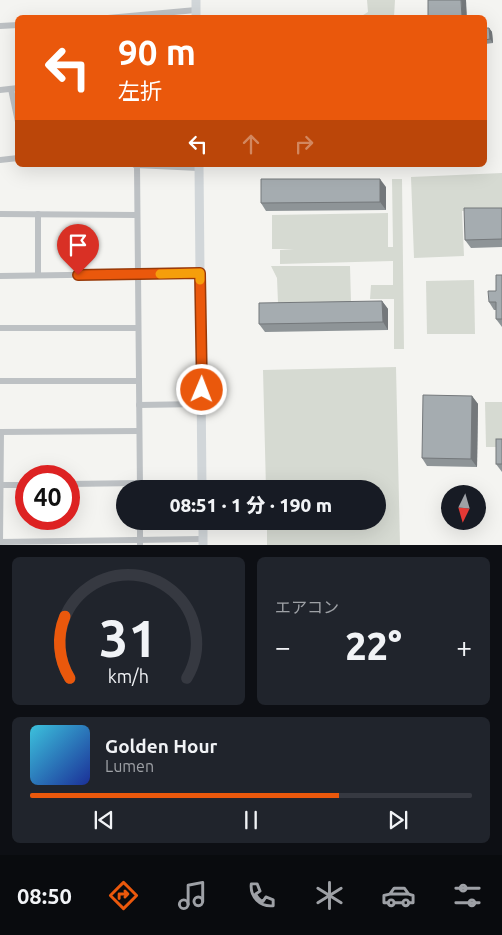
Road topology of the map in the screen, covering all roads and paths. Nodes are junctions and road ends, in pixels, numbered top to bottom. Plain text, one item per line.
1 (196, 0) edge
2 (196, 14) edge
3 (174, 15) edge
4 (15, 25) edge
5 (0, 26) edge
6 (14, 89) edge
7 (0, 90) edge
8 (15, 158) edge
9 (0, 160) edge
10 (136, 167) edge
11 (199, 167) edge
12 (0, 214) edge
13 (38, 214) junction
14 (137, 215) junction
15 (200, 273) junction
16 (137, 274) junction
17 (38, 275) junction
18 (0, 276) edge
19 (0, 328) edge
20 (138, 328) junction
21 (0, 381) edge
22 (138, 381) junction
23 (201, 404) junction
24 (139, 405) junction
25 (139, 431) junction
26 (0, 432) edge
27 (140, 480) edge
28 (202, 480) edge
29 (15, 484) edge
30 (80, 484) edge
31 (1, 485) edge
32 (116, 485) edge
33 (140, 530) edge
34 (0, 542) edge
35 (203, 542) edge
36 (140, 543) edge

1 - 2 street
2 - 3 street
4 - 5 street
6 - 7 street
8 - 9 street
10 - 14 street
11 - 15 street
12 - 13 street
13 - 14 street
13 - 17 street
14 - 16 street
15 - 16 street
15 - 23 street
16 - 17 street
16 - 20 street
17 - 18 street
19 - 20 street
20 - 22 street
21 - 22 street
22 - 24 street
23 - 24 street
23 - 28 street
24 - 25 street
25 - 26 street
25 - 27 street
26 - 31 street
29 - 31 street
30 - 32 street
31 - 34 street
33 - 36 street
34 - 36 street
35 - 36 street

